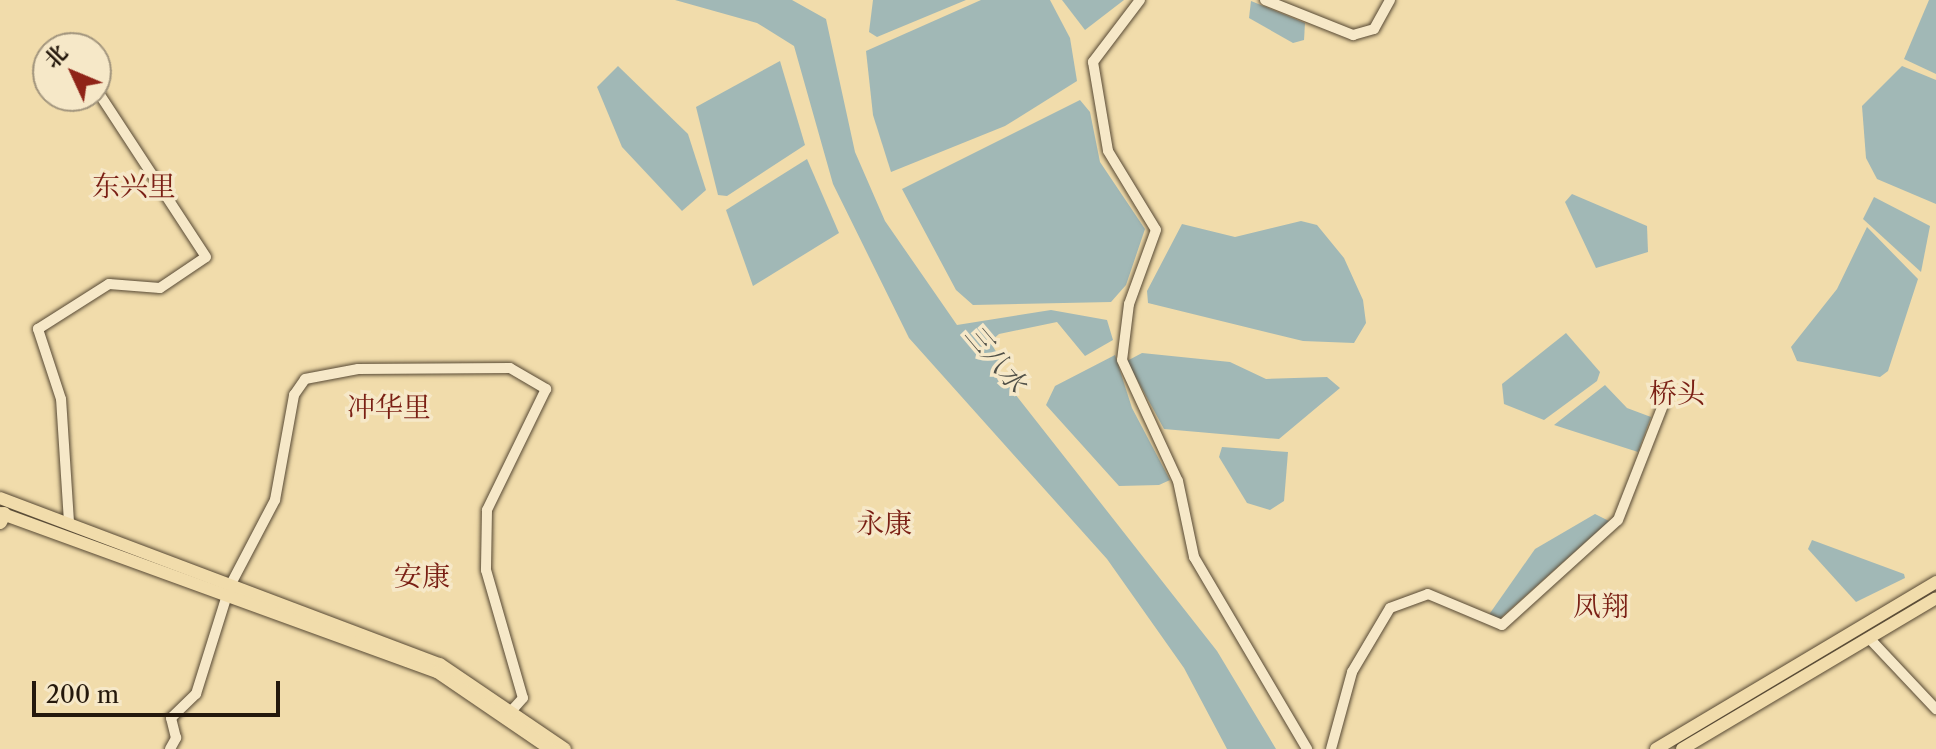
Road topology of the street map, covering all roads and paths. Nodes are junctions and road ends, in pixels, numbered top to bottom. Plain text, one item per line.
1 (1140, 0) edge
2 (1265, 0) edge
3 (1390, 0) edge
4 (111, 112) edge
5 (1663, 405) dead end
6 (0, 498) edge
7 (1, 516) edge
8 (69, 522) junction
9 (232, 582) junction
10 (1936, 582) edge
11 (227, 595) junction
12 (1936, 598) edge
13 (1869, 638) junction
14 (513, 709) junction
15 (1936, 709) edge
16 (170, 749) edge
17 (550, 749) edge
18 (565, 749) edge
19 (1307, 749) edge
20 (1331, 749) edge
21 (1656, 749) edge
22 (1682, 749) edge

1 - 19 street
2 - 3 street
4 - 8 street
5 - 20 street
6 - 8 main road
7 - 11 main road
8 - 9 main road
9 - 11 main road
9 - 14 main road
9 - 14 street
10 - 21 main road
11 - 16 street
11 - 17 main road
12 - 13 main road
13 - 15 street
13 - 22 main road
14 - 18 main road

